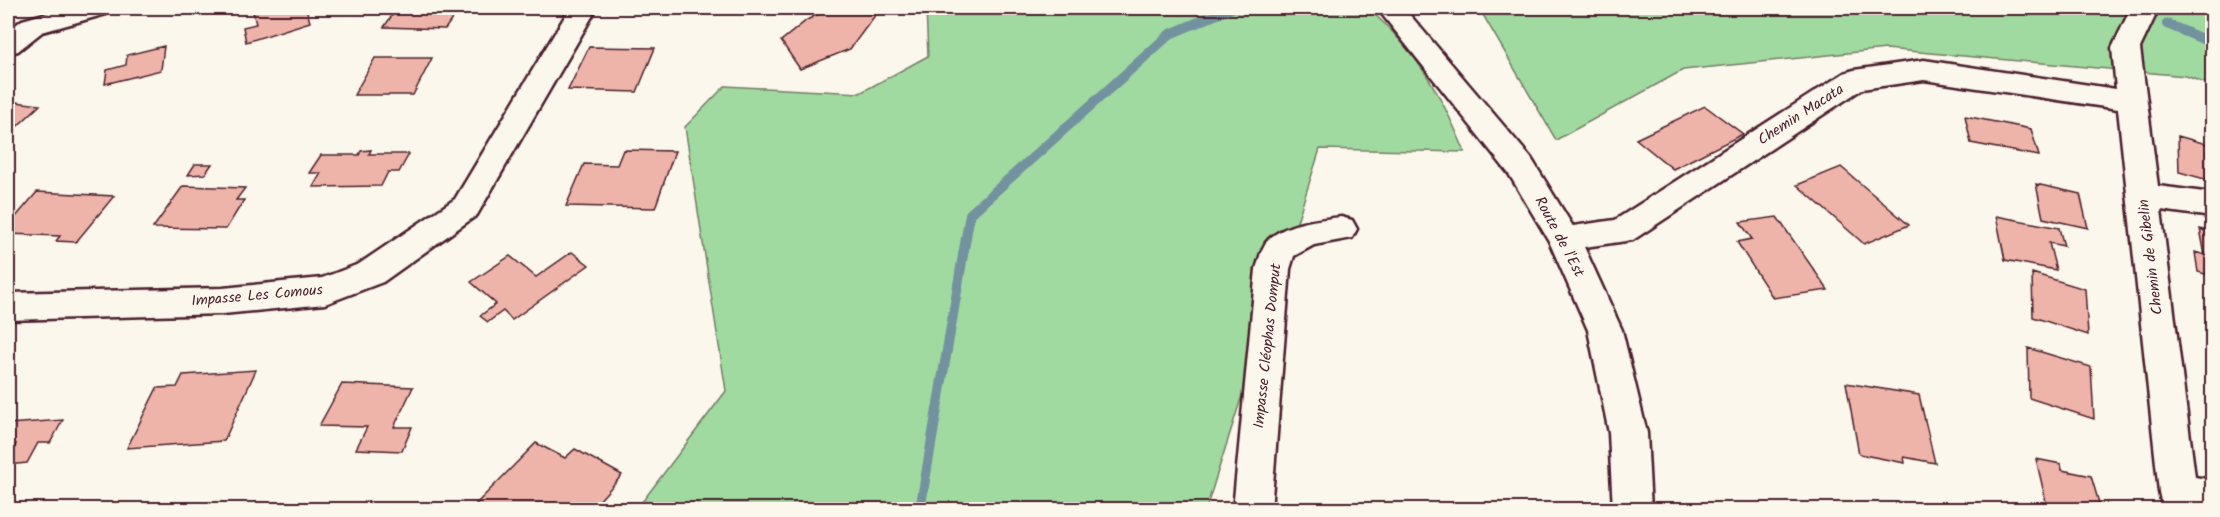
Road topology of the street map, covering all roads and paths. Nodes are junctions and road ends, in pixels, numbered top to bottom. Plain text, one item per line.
1 (96, 8) edge
2 (584, 8) edge
3 (1390, 8) edge
4 (2145, 8) edge
5 (8, 45) edge
6 (2132, 101) junction
7 (2144, 196) junction
8 (2212, 205) edge
9 (1341, 229) dead end
10 (1564, 238) junction
11 (8, 307) edge
12 (2191, 500) edge
13 (1252, 510) edge
14 (1632, 510) edge

1 - 5 street
2 - 11 street, Impasse Les Comous
3 - 10 street, Route de l'Est
4 - 6 street, Chemin de Gibelin
6 - 7 street, Chemin de Gibelin
6 - 10 street, Chemin Macata
7 - 8 street
7 - 12 street, Chemin de Gibelin
9 - 13 street, Impasse Cléophas Domput
10 - 14 street, Route de l'Est

